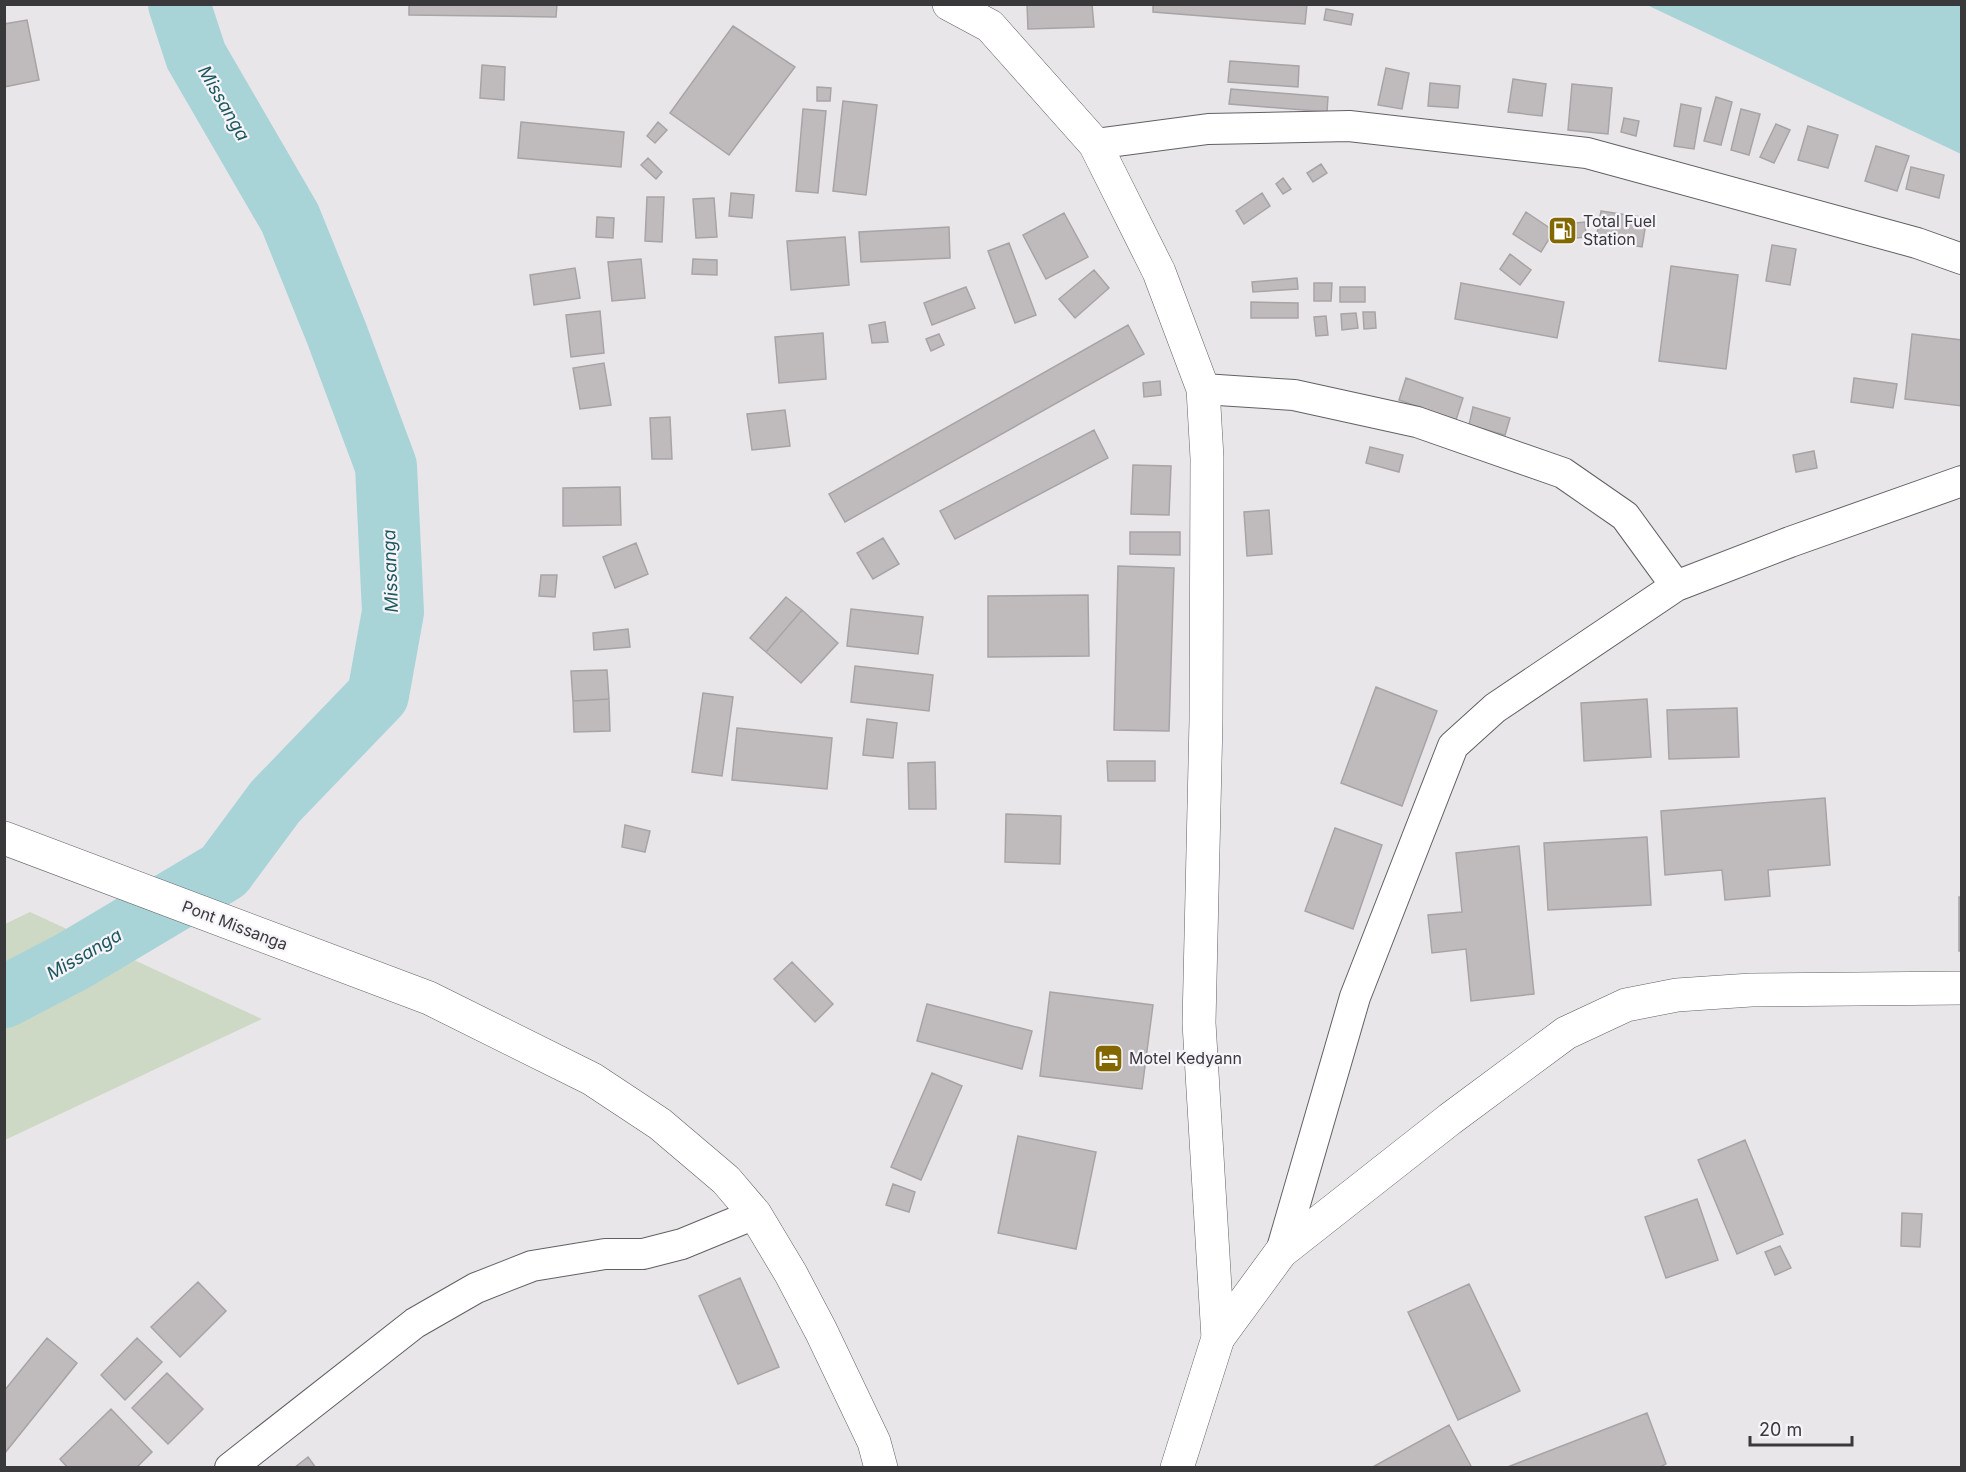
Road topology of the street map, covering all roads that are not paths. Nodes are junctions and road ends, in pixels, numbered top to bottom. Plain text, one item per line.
1 (949, 4) edge
2 (1095, 144) junction
3 (1962, 259) edge
4 (1203, 389) junction
5 (1962, 481) edge
6 (1676, 586) junction
7 (4, 838) edge
8 (1962, 988) edge
9 (755, 1214) junction
10 (1281, 1252) junction
11 (1218, 1338) junction
12 (230, 1467) edge
13 (881, 1467) edge
14 (1177, 1467) edge

1 - 2 main road
2 - 3 street
2 - 4 main road
4 - 6 street
4 - 11 main road
5 - 6 street
6 - 10 street
7 - 9 main road, Pont Missanga
8 - 10 main road
9 - 12 street
9 - 13 main road, Pont Missanga
10 - 11 main road
11 - 14 main road

